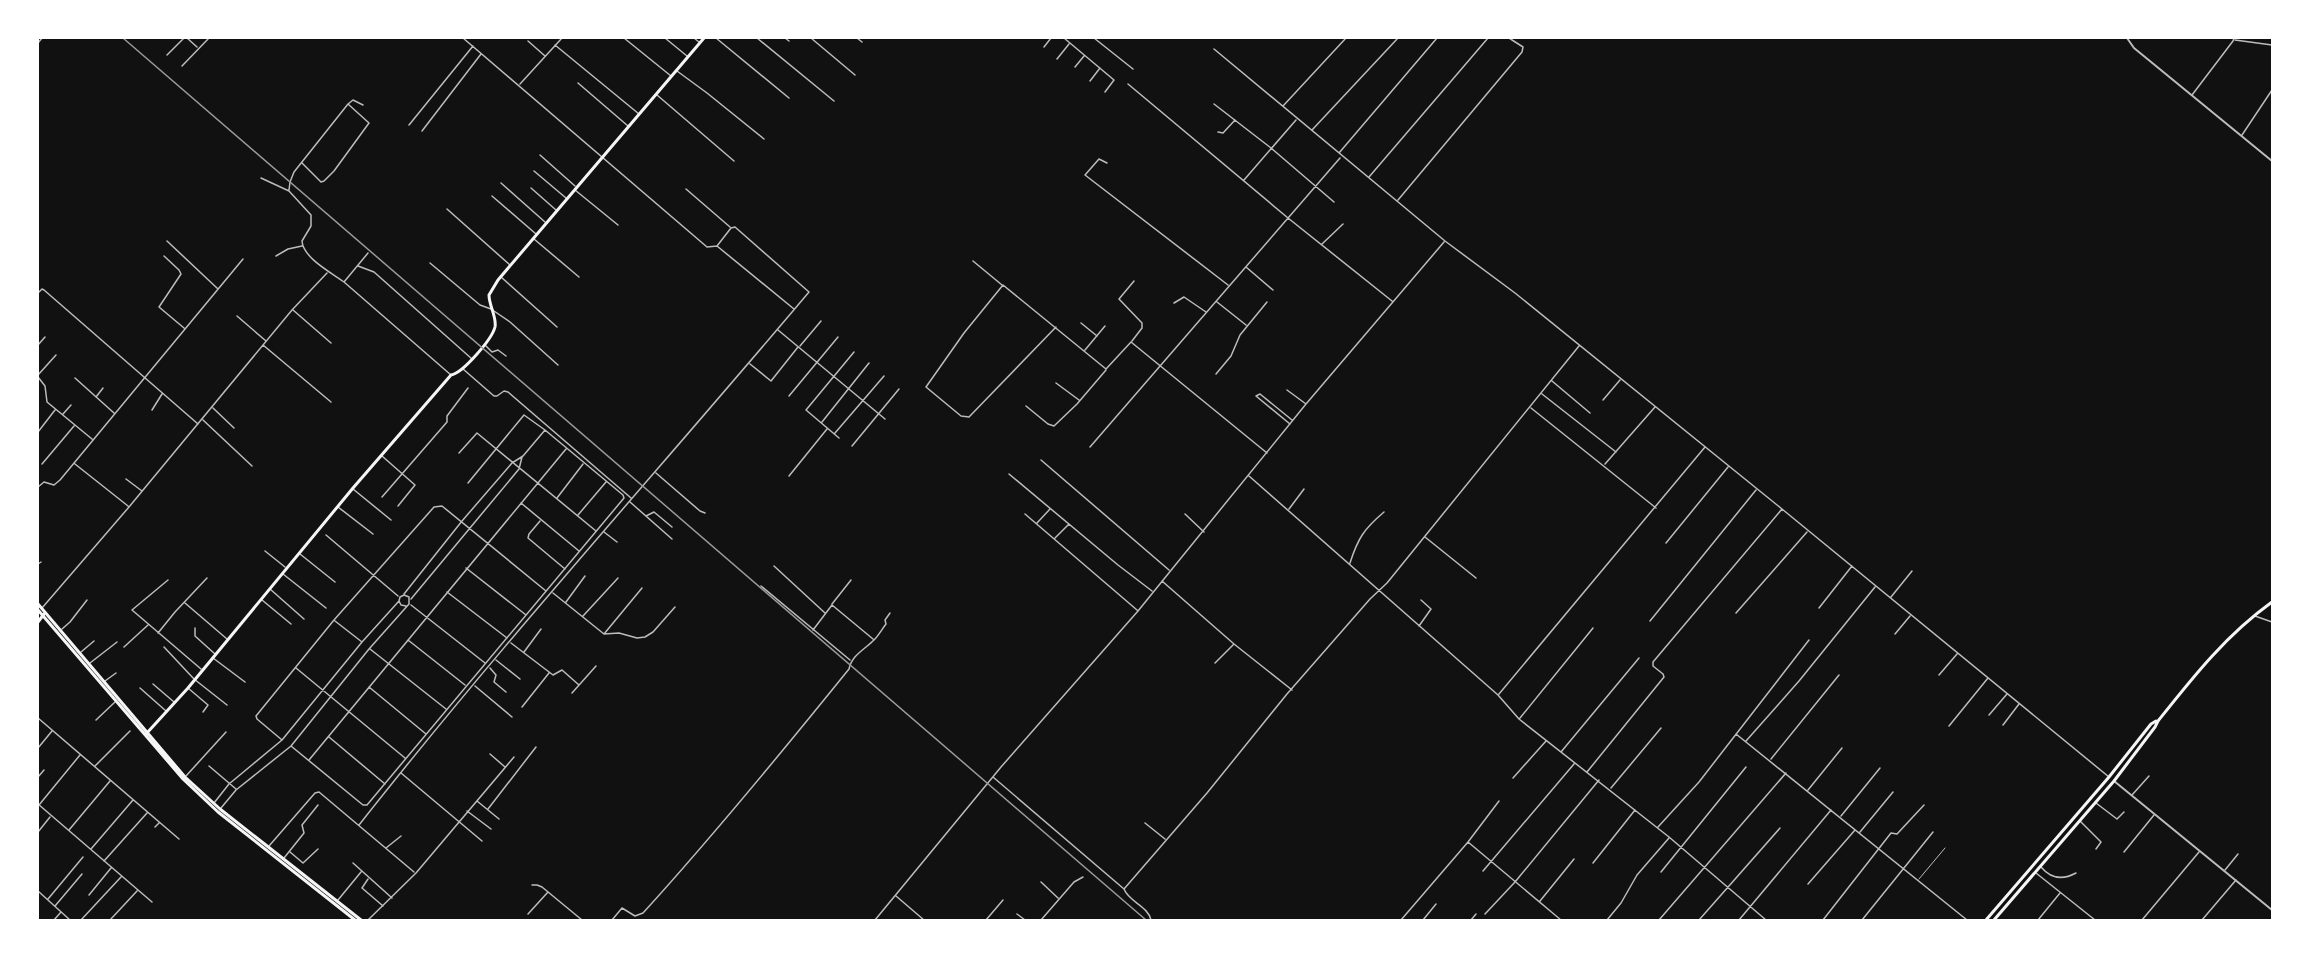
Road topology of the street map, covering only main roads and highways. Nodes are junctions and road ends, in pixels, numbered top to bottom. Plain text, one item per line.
1 (704, 38) edge
2 (2272, 602) edge
3 (38, 604) edge
4 (39, 610) edge
5 (44, 614) junction
6 (38, 622) edge
7 (2158, 721) junction
8 (146, 734) junction
9 (2067, 827) junction
10 (2071, 831) junction
11 (356, 921) edge
12 (361, 921) edge
13 (1986, 921) edge
14 (1994, 921) edge

1 - 8 main road
2 - 7 main road
3 - 4 main road
4 - 5 main road
5 - 6 main road
5 - 8 main road
5 - 8 main road
7 - 9 main road
7 - 10 main road
8 - 11 main road
8 - 12 main road
9 - 10 main road
9 - 13 main road
10 - 14 main road

